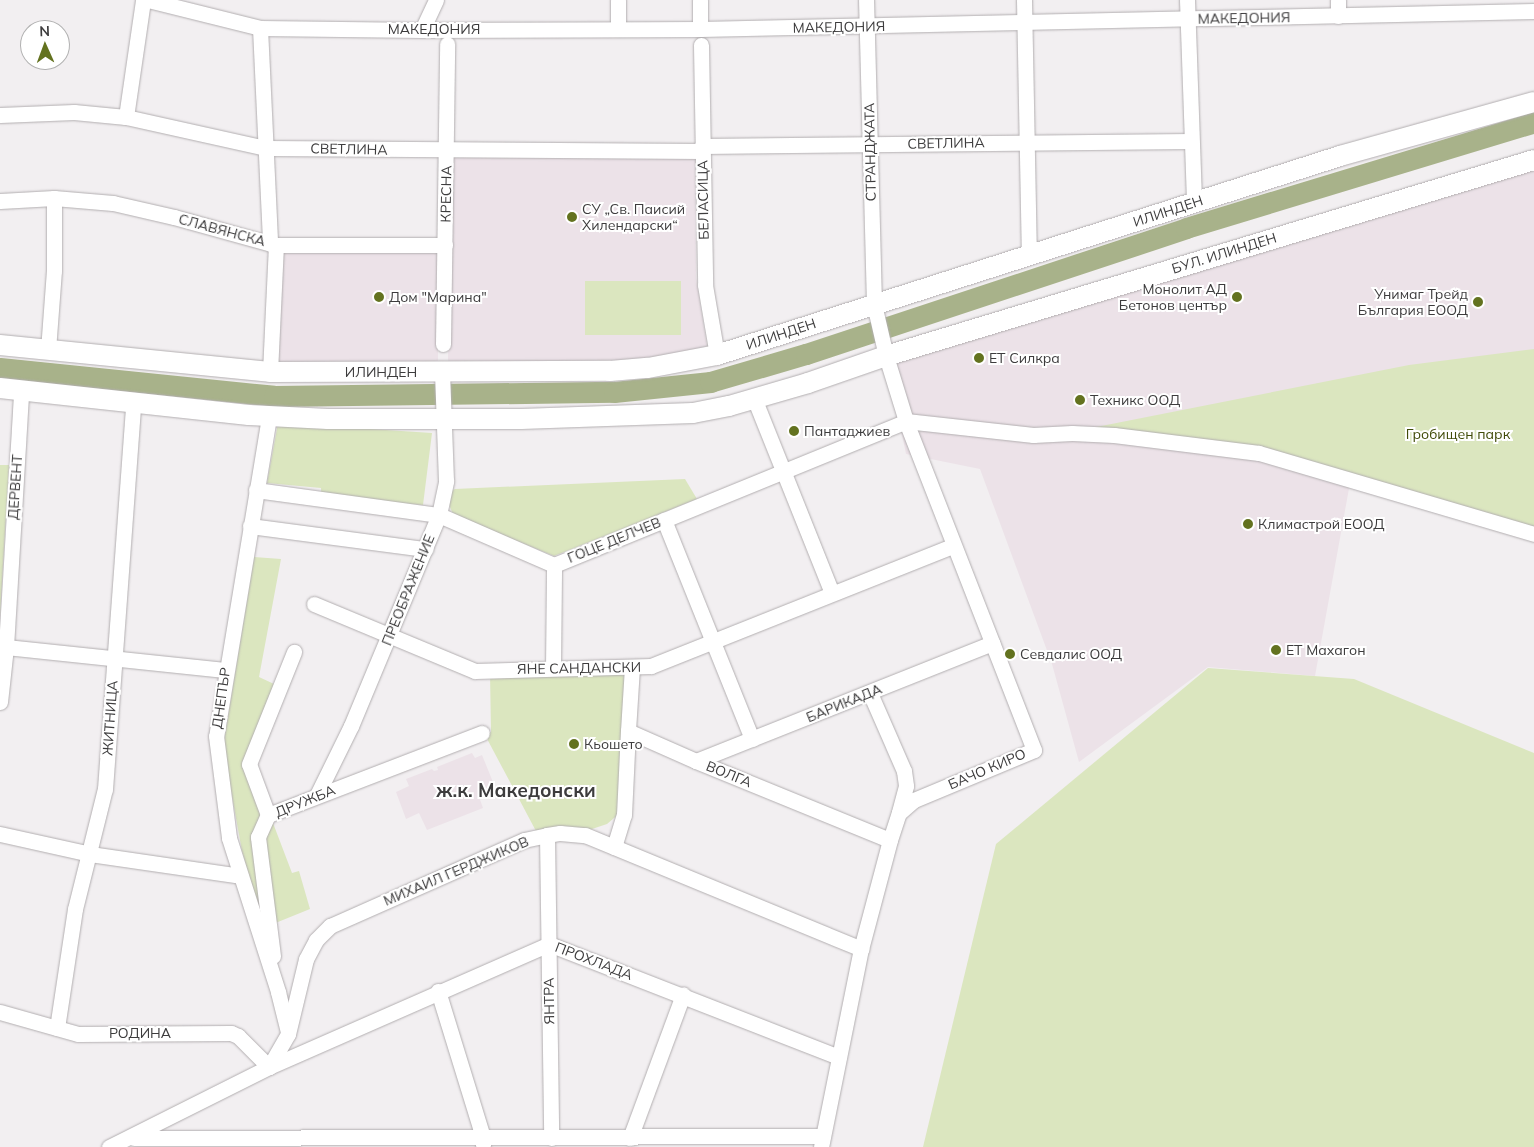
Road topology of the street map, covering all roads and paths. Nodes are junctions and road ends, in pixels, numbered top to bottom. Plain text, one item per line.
1 (143, 0) edge
2 (148, 0) edge
3 (436, 0) edge
4 (618, 0) edge
5 (700, 0) edge
6 (866, 0) edge
7 (1024, 0) edge
8 (1187, 0) edge
9 (1338, 0) edge
10 (1534, 11) edge
11 (1338, 16) junction
12 (1187, 19) junction
13 (1024, 22) junction
14 (867, 26) junction
15 (260, 28) junction
16 (618, 29) junction
17 (700, 29) junction
18 (422, 30) junction
19 (447, 44) dead end
20 (701, 45) dead end
21 (1534, 102) edge
22 (0, 114) edge
23 (126, 117) junction
24 (1191, 141) junction
25 (1026, 142) junction
26 (869, 144) junction
27 (266, 148) junction
28 (702, 148) junction
29 (446, 150) junction
30 (1534, 160) edge
31 (54, 198) junction
32 (0, 201) edge
33 (1194, 203) junction
34 (273, 244) junction
35 (445, 246) junction
36 (1029, 256) junction
37 (878, 321) junction
38 (443, 344) dead end
39 (0, 345) edge
40 (48, 350) junction
41 (717, 355) junction
42 (886, 356) junction
43 (270, 372) junction
44 (442, 378) junction
45 (0, 388) edge
46 (21, 391) junction
47 (754, 398) junction
48 (133, 404) junction
49 (443, 413) junction
50 (269, 417) junction
51 (906, 421) junction
52 (784, 472) junction
53 (256, 490) junction
54 (438, 515) junction
55 (664, 520) junction
56 (250, 526) junction
57 (1534, 534) edge
58 (953, 546) junction
59 (425, 549) junction
60 (554, 565) junction
61 (832, 593) junction
62 (314, 604) dead end
63 (390, 635) junction
64 (713, 642) junction
65 (992, 643) junction
66 (6, 647) junction
67 (294, 652) dead end
68 (114, 658) junction
69 (632, 667) junction
70 (553, 668) junction
71 (225, 670) junction
72 (870, 693) junction
73 (0, 702) edge
74 (628, 730) junction
75 (482, 733) dead end
76 (752, 740) junction
77 (696, 761) junction
78 (317, 795) junction
79 (899, 812) junction
80 (268, 815) junction
81 (0, 834) edge
82 (547, 835) junction
83 (890, 840) junction
84 (614, 848) junction
85 (90, 854) junction
86 (240, 876) junction
87 (549, 944) junction
88 (860, 949) junction
89 (438, 991) junction
90 (278, 992) junction
91 (683, 995) junction
92 (0, 1012) edge
93 (57, 1028) junction
94 (288, 1034) junction
95 (839, 1057) junction
96 (269, 1067) junction
97 (130, 1138) junction
98 (551, 1138) junction
99 (630, 1138) junction
100 (822, 1141) edge
101 (483, 1142) edge
102 (109, 1147) edge

1 - 23 street
2 - 15 street, МАКЕДОНИЯ
3 - 18 street
4 - 16 street
5 - 17 street
6 - 14 street, СТРАНДЖАТА
7 - 13 street
8 - 12 street
9 - 11 street
10 - 11 street, МАКЕДОНИЯ
11 - 12 street, МАКЕДОНИЯ
12 - 13 street, МАКЕДОНИЯ
12 - 24 street
13 - 14 street, МАКЕДОНИЯ
13 - 25 street
14 - 17 street, МАКЕДОНИЯ
14 - 26 street, СТРАНДЖАТА
15 - 18 street, МАКЕДОНИЯ
15 - 27 street
16 - 17 street, МАКЕДОНИЯ
16 - 18 street, МАКЕДОНИЯ
19 - 29 street, КРЕСНА
20 - 28 street, БЕЛАСИЦА
21 - 33 main road, ИЛИНДЕН
22 - 23 street, СВЕТЛИНА
23 - 27 street, СВЕТЛИНА
24 - 25 street, СВЕТЛИНА
24 - 33 street
25 - 26 street, СВЕТЛИНА
25 - 36 street
26 - 28 street, СВЕТЛИНА
26 - 37 street, СТРАНДЖАТА
27 - 29 street, СВЕТЛИНА
27 - 34 street
28 - 29 street, СВЕТЛИНА
28 - 41 street, БЕЛАСИЦА
29 - 35 street, КРЕСНА
30 - 42 main road, БУЛ. ИЛИНДЕН
31 - 32 street, СЛАВЯНСКА
31 - 34 street, СЛАВЯНСКА
31 - 40 street
33 - 36 main road, ИЛИНДЕН
34 - 35 street, СЛАВЯНСКА
34 - 43 street
35 - 38 street, КРЕСНА
36 - 37 main road, ИЛИНДЕН
37 - 41 main road, ИЛИНДЕН
37 - 42 street, СТРАНДЖАТА
39 - 40 main road, ИЛИНДЕН
40 - 43 main road, ИЛИНДЕН
41 - 44 main road, ИЛИНДЕН
42 - 47 main road
42 - 51 street, БАЧО КИРО
43 - 44 main road, ИЛИНДЕН
44 - 49 street, ПРЕОБРАЖЕНИЕ
45 - 46 main road
46 - 48 main road
46 - 66 street, ДЕРВЕНТ
47 - 49 main road
47 - 52 street
48 - 50 main road
48 - 68 street, ЖИТНИЦА
49 - 50 main road
49 - 54 street, ПРЕОБРАЖЕНИЕ
50 - 53 street, ДНЕПЪР
51 - 52 street, ГОЦЕ ДЕЛЧЕВ
51 - 57 street
51 - 58 street, БАЧО КИРО
52 - 55 street, ГОЦЕ ДЕЛЧЕВ
52 - 61 street
53 - 54 street, ГОЦЕ ДЕЛЧЕВ
53 - 56 street, ДНЕПЪР
54 - 59 street, ПРЕОБРАЖЕНИЕ
54 - 60 street, ГОЦЕ ДЕЛЧЕВ
55 - 60 street, ГОЦЕ ДЕЛЧЕВ
55 - 64 street
56 - 59 street
56 - 71 street, ДНЕПЪР
58 - 61 street, ЯНЕ САНДАНСКИ
58 - 65 street, БАЧО КИРО
59 - 63 street, ПРЕОБРАЖЕНИЕ
60 - 70 street
61 - 64 street, ЯНЕ САНДАНСКИ
62 - 63 street, ЯНЕ САНДАНСКИ
63 - 70 street, ЯНЕ САНДАНСКИ
63 - 78 street, ПРЕОБРАЖЕНИЕ
64 - 69 street, ЯНЕ САНДАНСКИ
64 - 76 street
65 - 72 street, БАРИКАДА
65 - 79 street, БАЧО КИРО
66 - 68 street
66 - 73 street, ДЕРВЕНТ
67 - 80 street
68 - 71 street
68 - 85 street, ЖИТНИЦА
69 - 70 street, ЯНЕ САНДАНСКИ
69 - 74 street
71 - 86 street, ДНЕПЪР
72 - 76 street, БАРИКАДА
72 - 79 street
74 - 77 street, ВОЛГА
74 - 84 street
75 - 78 street, ДРУЖБА
76 - 77 street, БАРИКАДА
77 - 83 street, ВОЛГА
78 - 80 street, ДРУЖБА
79 - 83 street
80 - 90 street, ДРУЖБА
81 - 85 street
82 - 84 street, МИХАИЛ ГЕРДЖИКОВ
82 - 87 street, ЯНТРА
82 - 94 street, МИХАИЛ ГЕРДЖИКОВ
83 - 88 street
84 - 88 street, МИХАИЛ ГЕРДЖИКОВ
85 - 86 street
85 - 93 street, ЖИТНИЦА
86 - 90 street, ДНЕПЪР
87 - 89 street, ПРОХЛАДА
87 - 91 street, ПРОХЛАДА
87 - 98 street, ЯНТРА
88 - 95 street
89 - 96 street, ПРОХЛАДА
89 - 101 street
90 - 94 street, ДНЕПЪР
91 - 95 street, ПРОХЛАДА
91 - 99 street
92 - 93 street, РОДИНА
93 - 96 street, РОДИНА
94 - 96 street
95 - 100 street
96 - 97 street, ПРОХЛАДА
97 - 101 street
97 - 102 street, ПРОХЛАДА
98 - 99 street
98 - 101 street
99 - 100 street

